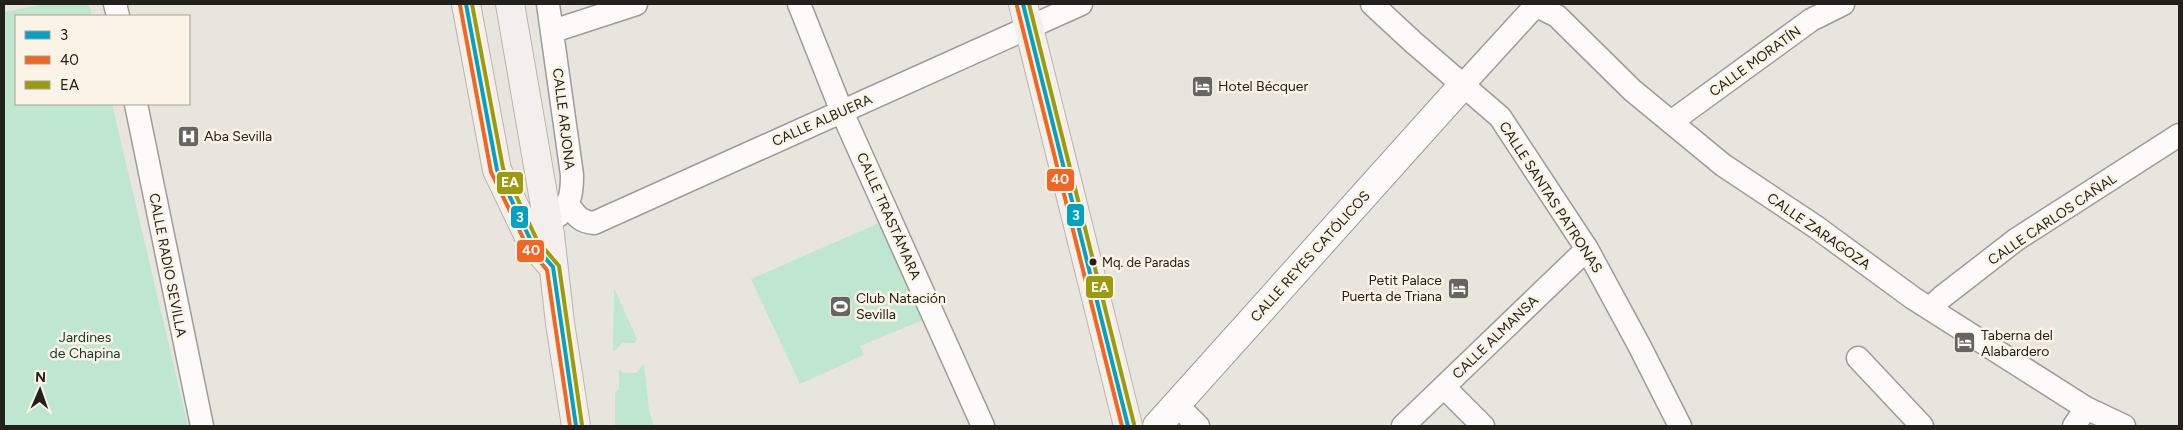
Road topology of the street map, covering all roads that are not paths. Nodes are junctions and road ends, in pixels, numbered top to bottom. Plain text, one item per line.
1 (466, 4) edge
2 (510, 4) edge
3 (548, 4) edge
4 (636, 4) edge
5 (799, 4) edge
6 (1081, 4) edge
7 (1372, 4) edge
8 (1535, 4) edge
9 (1843, 4) edge
10 (1026, 15) edge
11 (553, 31) junction
12 (1463, 85) junction
13 (136, 105) edge
14 (842, 112) junction
15 (1671, 122) junction
16 (2179, 135) edge
17 (568, 205) junction
18 (548, 227) junction
19 (1587, 249) junction
20 (553, 267) junction
21 (1930, 308) junction
22 (1858, 358) dead end
23 (1444, 387) junction
24 (1176, 404) junction
25 (2080, 417) edge
26 (202, 426) edge
27 (576, 426) edge
28 (984, 426) edge
29 (1128, 426) edge
30 (1156, 426) edge
31 (1198, 426) edge
32 (1403, 426) edge
33 (1483, 426) edge
34 (1680, 426) edge
35 (1922, 426) edge
36 (2124, 426) edge

1 - 20 main road
2 - 18 main road
3 - 11 street, CALLE ARJONA
4 - 11 street
5 - 14 street, CALLE TRASTÁMARA
6 - 10 street, CALLE ALBUERA
7 - 12 street, CALLE SANTAS PATRONAS
8 - 12 street
8 - 15 street, CALLE ZARAGOZA
9 - 15 street, CALLE MORATÍN
10 - 14 street, CALLE ALBUERA
10 - 29 main road
11 - 17 street, CALLE ARJONA
12 - 19 street, CALLE SANTAS PATRONAS
12 - 24 street, CALLE REYES CATÓLICOS
13 - 26 street, CALLE RADIO SEVILLA
14 - 17 street, CALLE ALBUERA
14 - 28 street, CALLE TRASTÁMARA
15 - 21 street, CALLE ZARAGOZA
16 - 21 street, CALLE CARLOS CAÑAL
17 - 18 street
18 - 20 main road
19 - 23 street, CALLE ALMANSA
19 - 34 street, CALLE SANTAS PATRONAS
20 - 27 main road
21 - 25 street, CALLE ZARAGOZA
22 - 35 street
23 - 32 street, CALLE ALMANSA
23 - 33 street
24 - 30 street, CALLE REYES CATÓLICOS
24 - 31 street
25 - 36 street, CALLE ZARAGOZA

